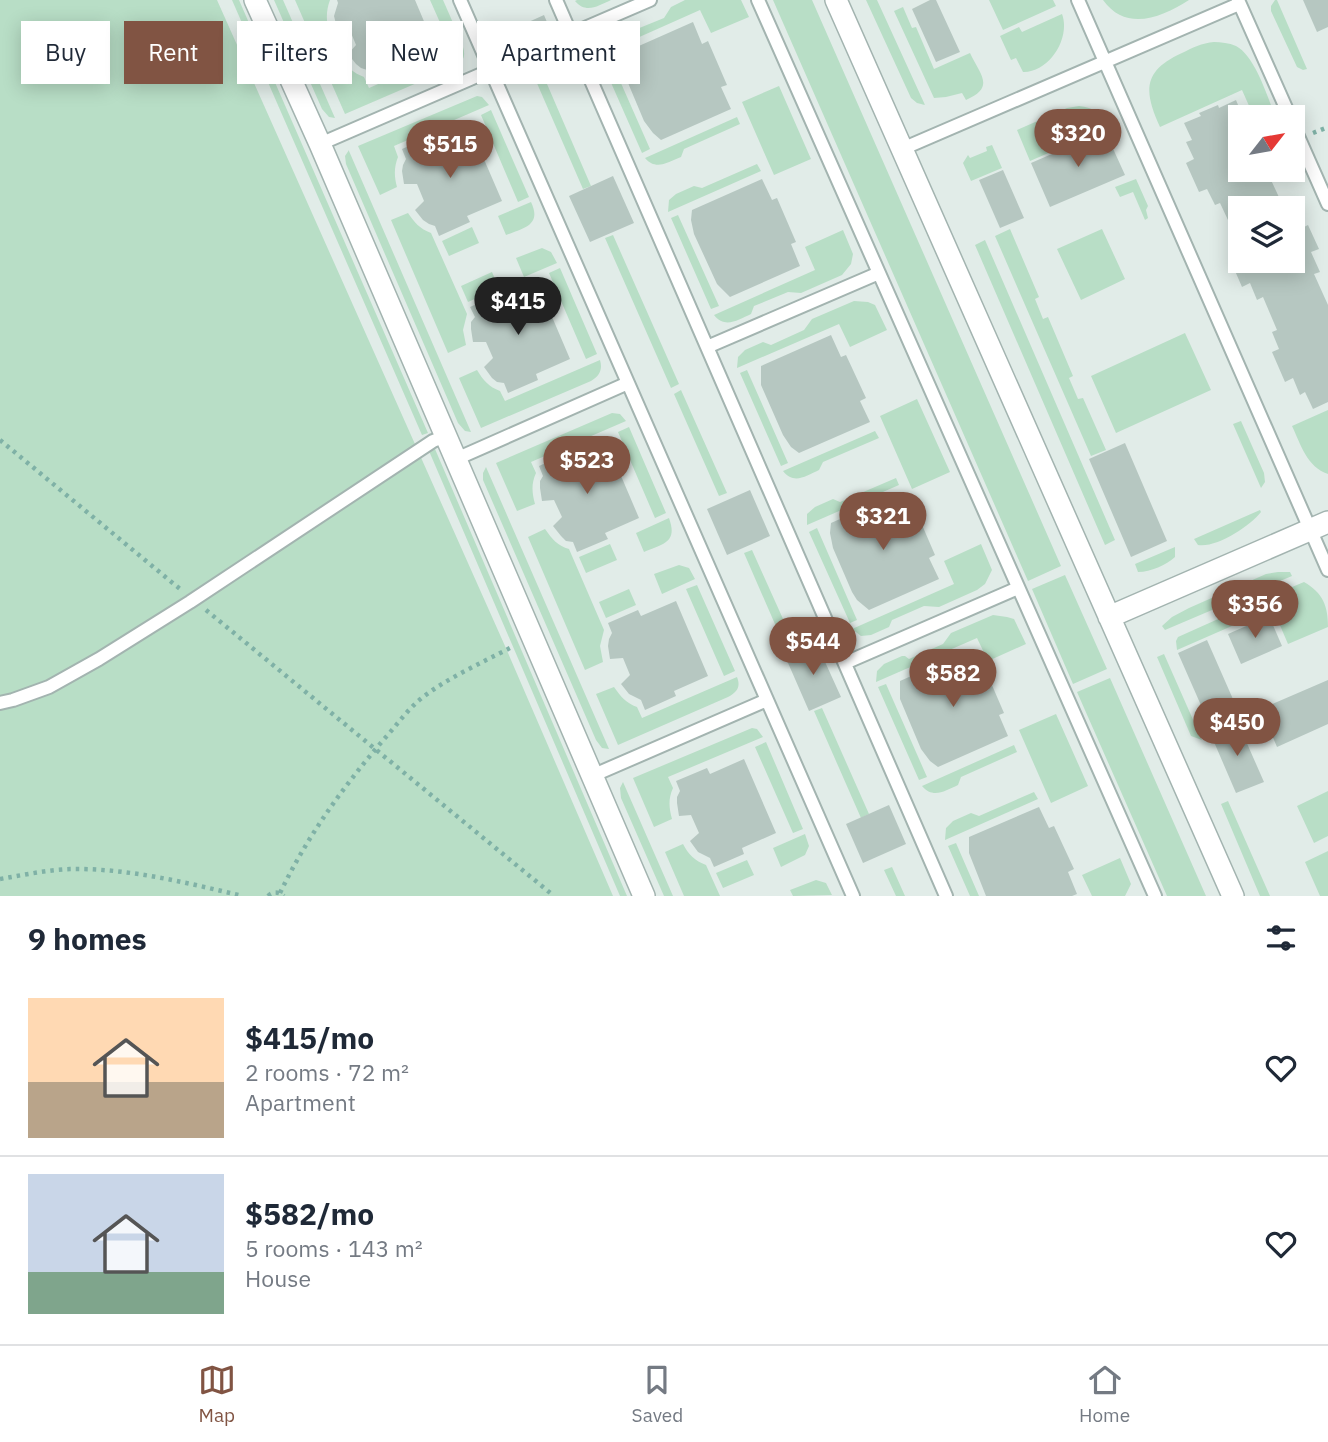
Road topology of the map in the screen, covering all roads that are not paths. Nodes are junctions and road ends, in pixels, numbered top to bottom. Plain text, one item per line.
1 (255, 0) edge
2 (460, 0) edge
3 (556, 0) edge
4 (650, 0) edge
5 (758, 0) edge
6 (836, 0) edge
7 (1078, 0) edge
8 (1238, 2) edge
9 (565, 21) edge
10 (601, 21) edge
11 (477, 38) edge
12 (1105, 61) junction
13 (477, 76) edge
14 (497, 84) edge
15 (593, 84) edge
16 (1285, 105) edge
17 (320, 144) junction
18 (902, 149) junction
19 (1306, 154) edge
20 (1328, 204) edge
21 (879, 273) junction
22 (707, 347) junction
23 (628, 383) junction
24 (446, 436) junction
25 (456, 458) junction
26 (1319, 525) edge
27 (1328, 570) edge
28 (1018, 588) junction
29 (1109, 617) junction
30 (845, 663) junction
31 (767, 700) junction
32 (0, 703) edge
33 (594, 775) junction
34 (644, 896) edge
35 (853, 896) edge
36 (946, 896) edge
37 (1155, 896) edge
38 (1234, 896) edge

1 - 17 street
2 - 11 lane
3 - 9 lane
4 - 10 lane
5 - 21 lane
6 - 18 street
7 - 12 lane
8 - 12 lane
8 - 16 lane
12 - 18 lane
12 - 26 lane
13 - 17 lane
14 - 23 lane
15 - 22 lane
17 - 24 street
18 - 29 street
19 - 20 lane
21 - 22 lane
21 - 28 lane
22 - 30 lane
23 - 25 lane
23 - 31 lane
24 - 25 street
24 - 32 lane
25 - 33 street
26 - 27 lane
26 - 29 street
28 - 30 lane
28 - 37 lane
29 - 38 street
30 - 36 lane
31 - 33 lane
31 - 35 lane
33 - 34 street

